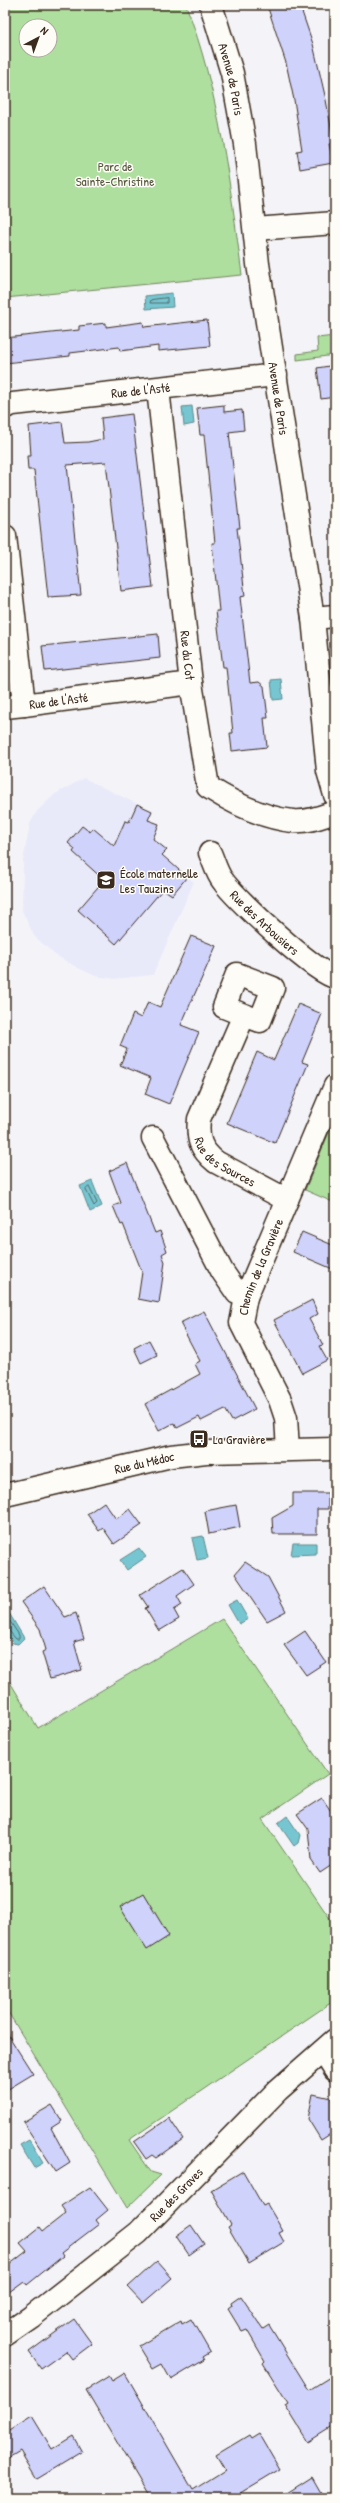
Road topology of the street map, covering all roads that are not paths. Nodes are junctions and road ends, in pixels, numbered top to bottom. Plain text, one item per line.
1 (211, 5) edge
2 (335, 223) edge
3 (255, 229) junction
4 (276, 375) junction
5 (158, 389) junction
6 (5, 407) edge
7 (5, 536) edge
8 (335, 616) edge
9 (313, 618) junction
10 (191, 683) junction
11 (14, 706) edge
12 (335, 795) edge
13 (335, 812) edge
14 (210, 853) dead end
15 (335, 977) edge
16 (244, 1015) dead end
17 (335, 1086) edge
18 (153, 1138) dead end
19 (287, 1200) junction
20 (246, 1297) junction
21 (288, 1449) junction
22 (335, 1449) edge
23 (5, 1494) edge
24 (329, 2046) edge
25 (335, 2070) edge
26 (5, 2335) edge

1 - 3 street, Avenue de Paris
2 - 3 street
3 - 4 street, Avenue de Paris
4 - 5 street, Rue de l'Asté
4 - 9 street, Avenue de Paris
5 - 6 street, Rue de l'Asté
5 - 10 street, Rue du Cot
7 - 11 street, Rue de l'Asté
8 - 9 street
9 - 12 street, Avenue de Paris
10 - 11 street, Rue de l'Asté
10 - 13 street, Rue du Cot
14 - 15 street, Rue des Arbousiers
16 - 19 street, Rue des Sources
17 - 19 street, Chemin de la Gravière
18 - 20 street
19 - 20 street, Chemin de la Gravière
20 - 21 street, Chemin de la Gravière
21 - 22 street, Rue du Médoc
21 - 23 street, Rue du Médoc
24 - 25 street
24 - 26 street, Rue des Graves

